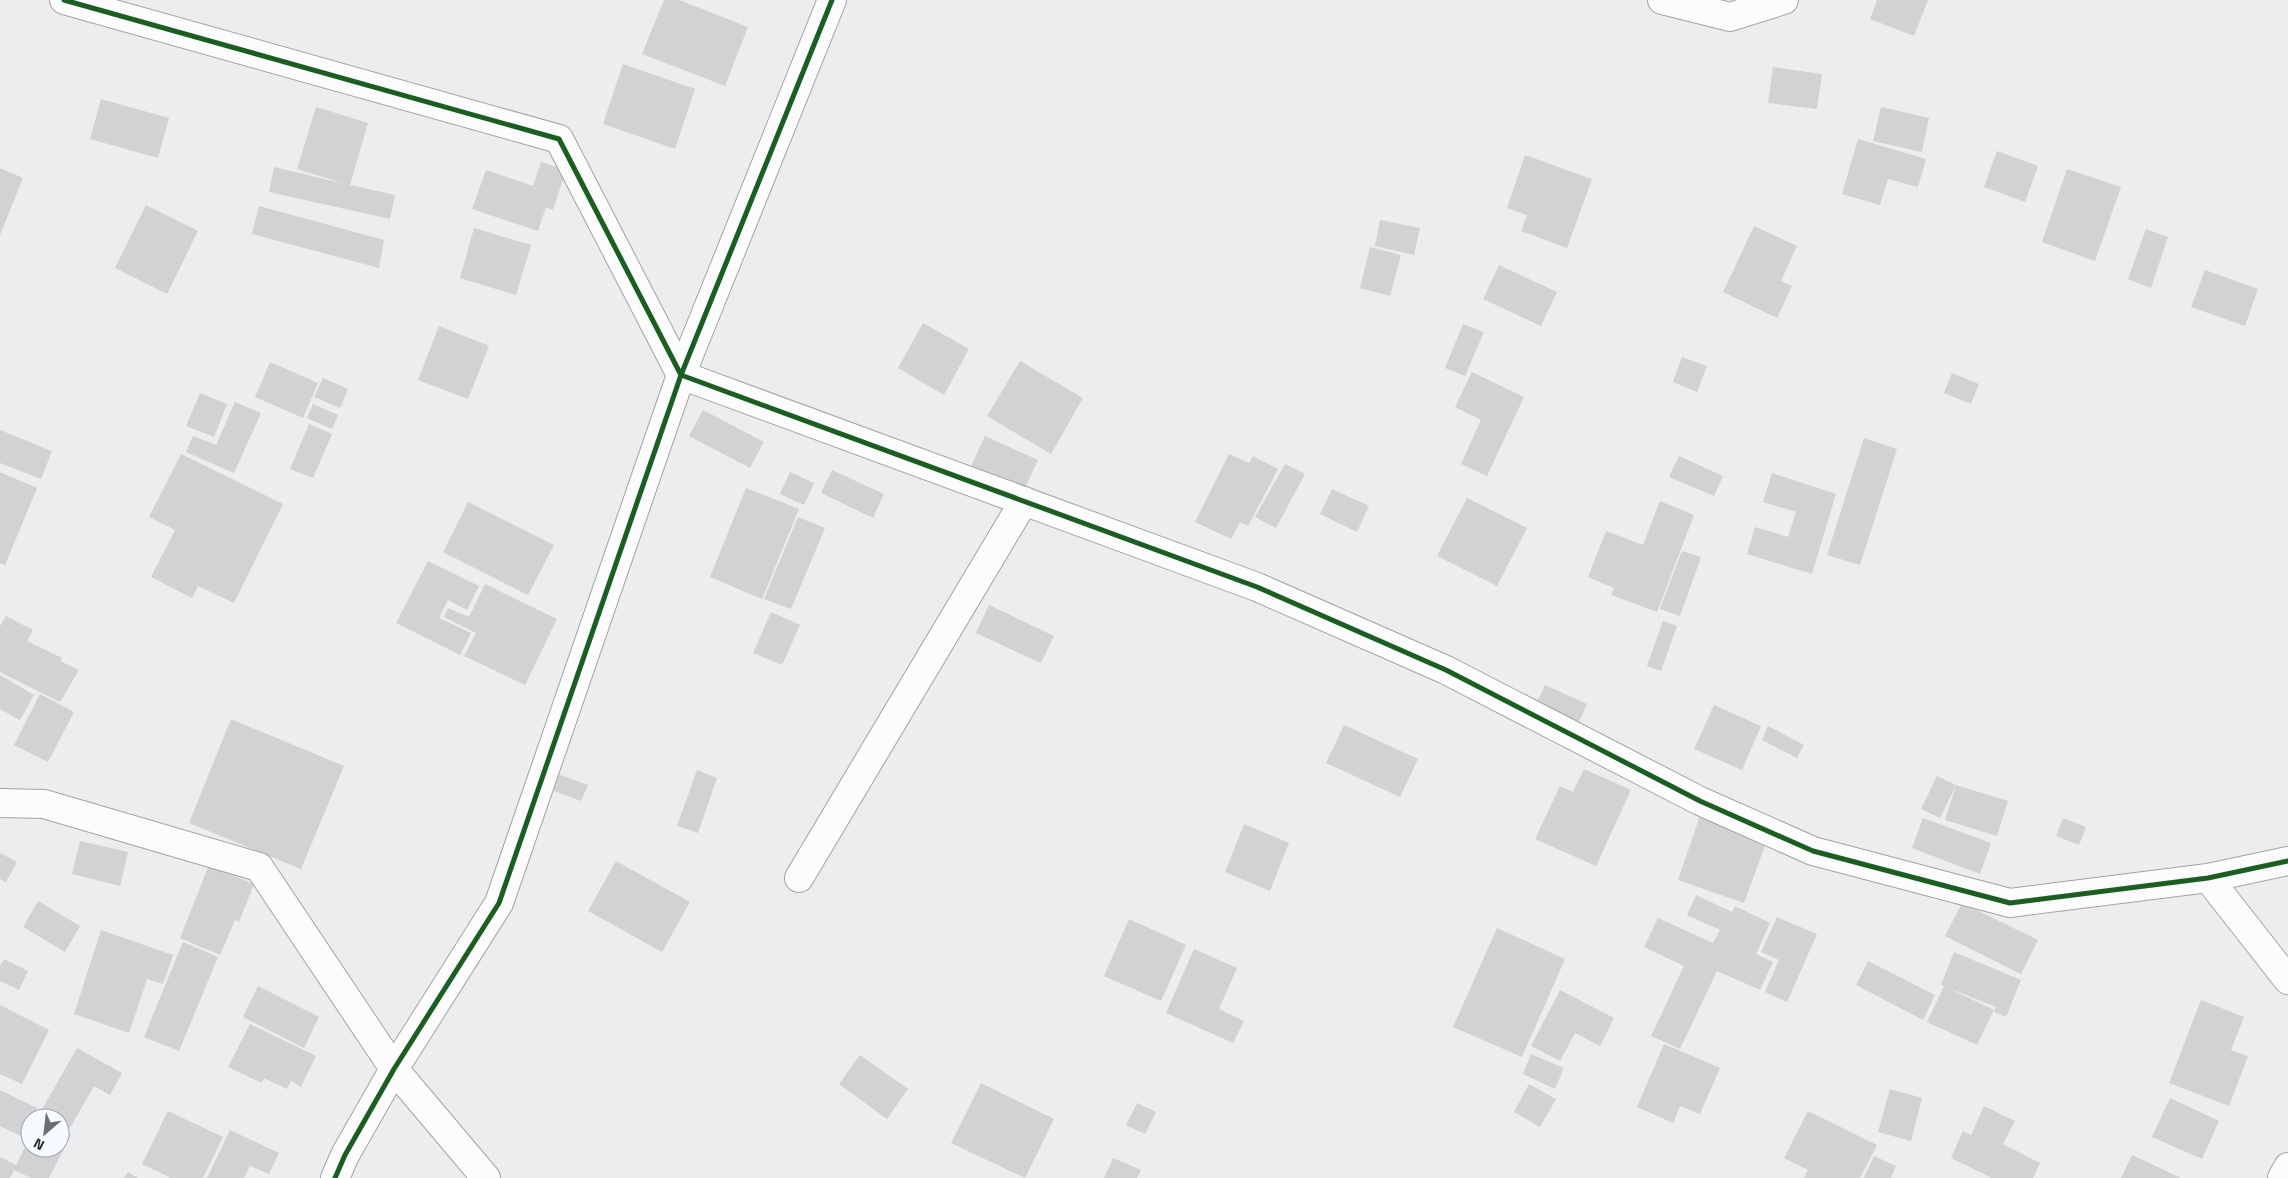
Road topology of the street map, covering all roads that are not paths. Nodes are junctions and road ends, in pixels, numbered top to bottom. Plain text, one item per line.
1 (64, 0) edge
2 (832, 0) edge
3 (1662, 0) edge
4 (1784, 0) edge
5 (681, 375) junction
6 (1024, 501) junction
7 (0, 803) edge
8 (2288, 861) edge
9 (799, 878) dead end
10 (2208, 878) junction
11 (2288, 980) edge
12 (394, 1069) junction
13 (2288, 1166) edge
14 (335, 1178) edge
15 (486, 1178) edge
16 (2282, 1178) edge

1 - 5 street
2 - 5 street
3 - 4 street
5 - 6 street
5 - 12 street
6 - 9 street
6 - 10 street
7 - 12 street
8 - 10 street
10 - 11 street
12 - 14 street
12 - 15 street
13 - 16 street

